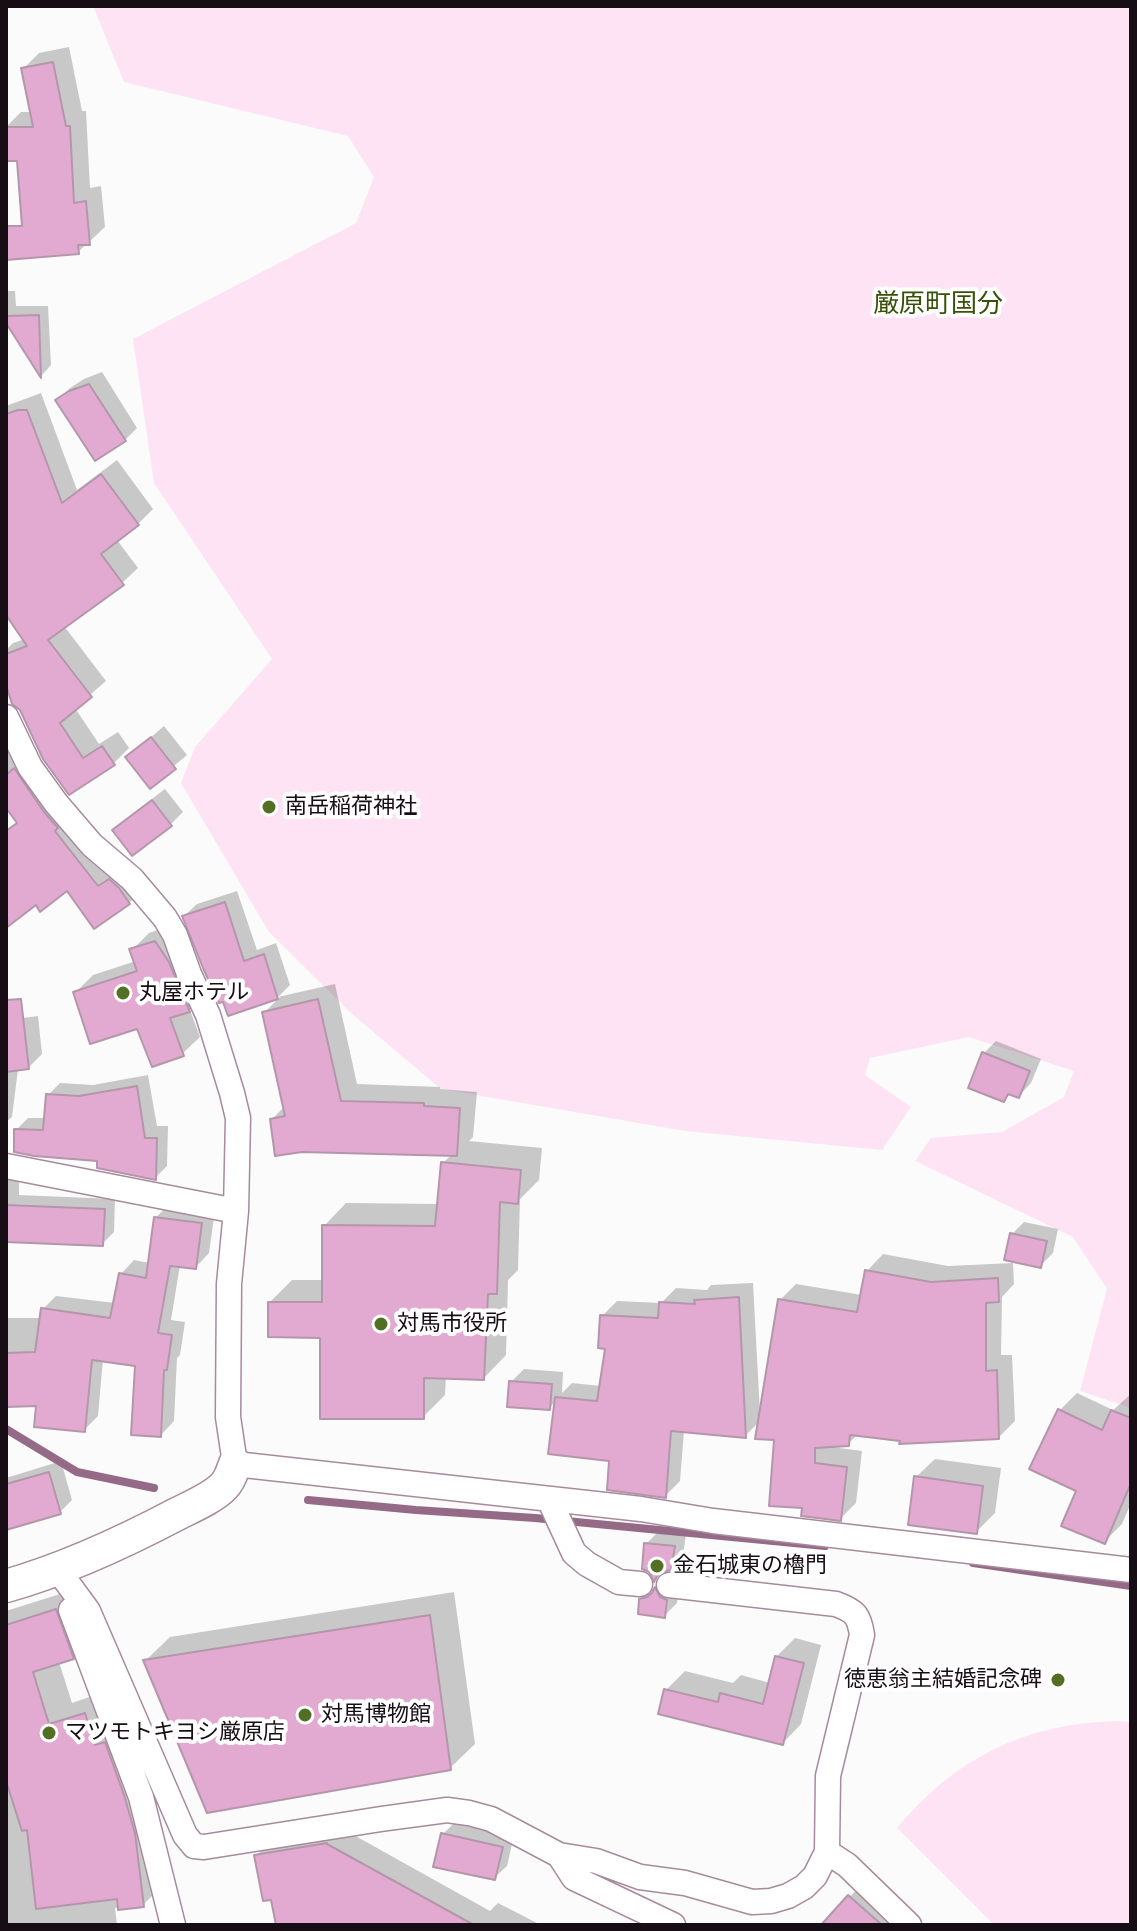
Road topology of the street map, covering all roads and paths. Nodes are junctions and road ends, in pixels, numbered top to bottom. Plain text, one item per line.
1 (6, 717) edge
2 (6, 1166) edge
3 (236, 1211) junction
4 (235, 1464) junction
5 (549, 1499) junction
6 (58, 1570) junction
7 (1131, 1570) edge
8 (640, 1584) dead end
9 (669, 1585) dead end
10 (6, 1586) edge
11 (827, 1852) junction
12 (559, 1855) junction
13 (173, 1925) edge
14 (673, 1925) edge
15 (909, 1925) edge

1 - 3 street
2 - 3 street
3 - 4 street
4 - 5 street
4 - 6 street
5 - 7 street
5 - 8 street
6 - 10 street
6 - 12 street
6 - 13 street
9 - 11 street
11 - 12 street
11 - 15 street
12 - 14 street

